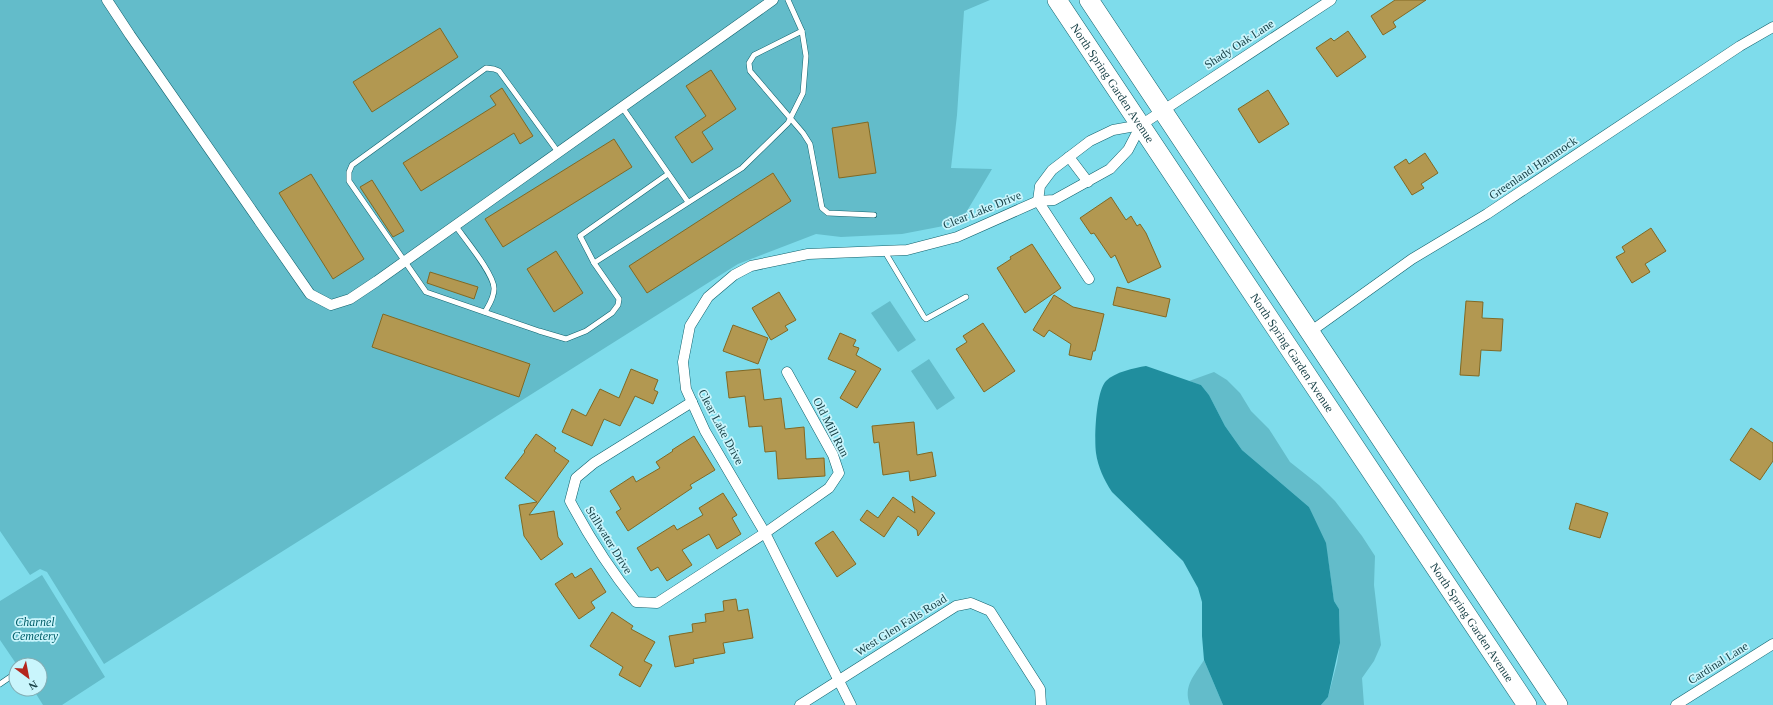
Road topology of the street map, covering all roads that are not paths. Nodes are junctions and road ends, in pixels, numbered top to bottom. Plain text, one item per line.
1 (107, 0) edge
2 (773, 0) edge
3 (788, 0) edge
4 (1057, 0) edge
5 (1089, 0) edge
6 (1330, 0) edge
7 (1773, 27) edge
8 (802, 32) junction
9 (622, 107) junction
10 (1163, 111) junction
11 (790, 119) junction
12 (1141, 125) junction
13 (558, 152) junction
14 (1069, 157) junction
15 (668, 174) junction
16 (1088, 182) junction
17 (1038, 201) junction
18 (688, 202) junction
19 (874, 214) dead end
20 (455, 225) junction
21 (885, 252) junction
22 (404, 262) junction
23 (594, 263) junction
24 (1090, 279) dead end
25 (966, 297) dead end
26 (485, 312) junction
27 (1310, 332) junction
28 (787, 372) dead end
29 (692, 402) junction
30 (765, 533) junction
31 (1773, 644) edge
32 (838, 680) junction
33 (800, 705) edge
34 (851, 705) edge
35 (1041, 705) edge
36 (1527, 705) edge
37 (1558, 705) edge
38 (1676, 705) edge

1 - 22 street
2 - 9 street
3 - 8 lane
4 - 12 highway, North Spring Garden Avenue
5 - 10 highway, North Spring Garden Avenue
6 - 10 street, Shady Oak Lane
7 - 27 street, Greenland Hammock
8 - 11 lane
8 - 11 lane
9 - 13 street
9 - 15 lane
10 - 12 street, Clear Lake Drive
10 - 27 highway, North Spring Garden Avenue
11 - 18 lane
11 - 19 lane
12 - 14 street, Clear Lake Drive
12 - 16 street, Clear Lake Drive
12 - 36 highway, North Spring Garden Avenue
13 - 20 street
13 - 22 lane
14 - 16 street
14 - 17 street, Clear Lake Drive
15 - 18 lane
15 - 23 lane
16 - 17 street, Clear Lake Drive
17 - 21 street, Clear Lake Drive
17 - 24 street
18 - 23 lane
20 - 22 street
20 - 26 lane
21 - 25 lane
21 - 29 street, Clear Lake Drive
22 - 26 lane
23 - 26 lane
27 - 37 highway, North Spring Garden Avenue
28 - 30 street, Old Mill Run
29 - 30 street, Clear Lake Drive
29 - 30 street, Stillwater Drive
30 - 32 street, Clear Lake Drive
31 - 38 street, Cardinal Lane
32 - 33 street, West Glen Falls Road
32 - 34 street, Clear Lake Drive
32 - 35 street, West Glen Falls Road

